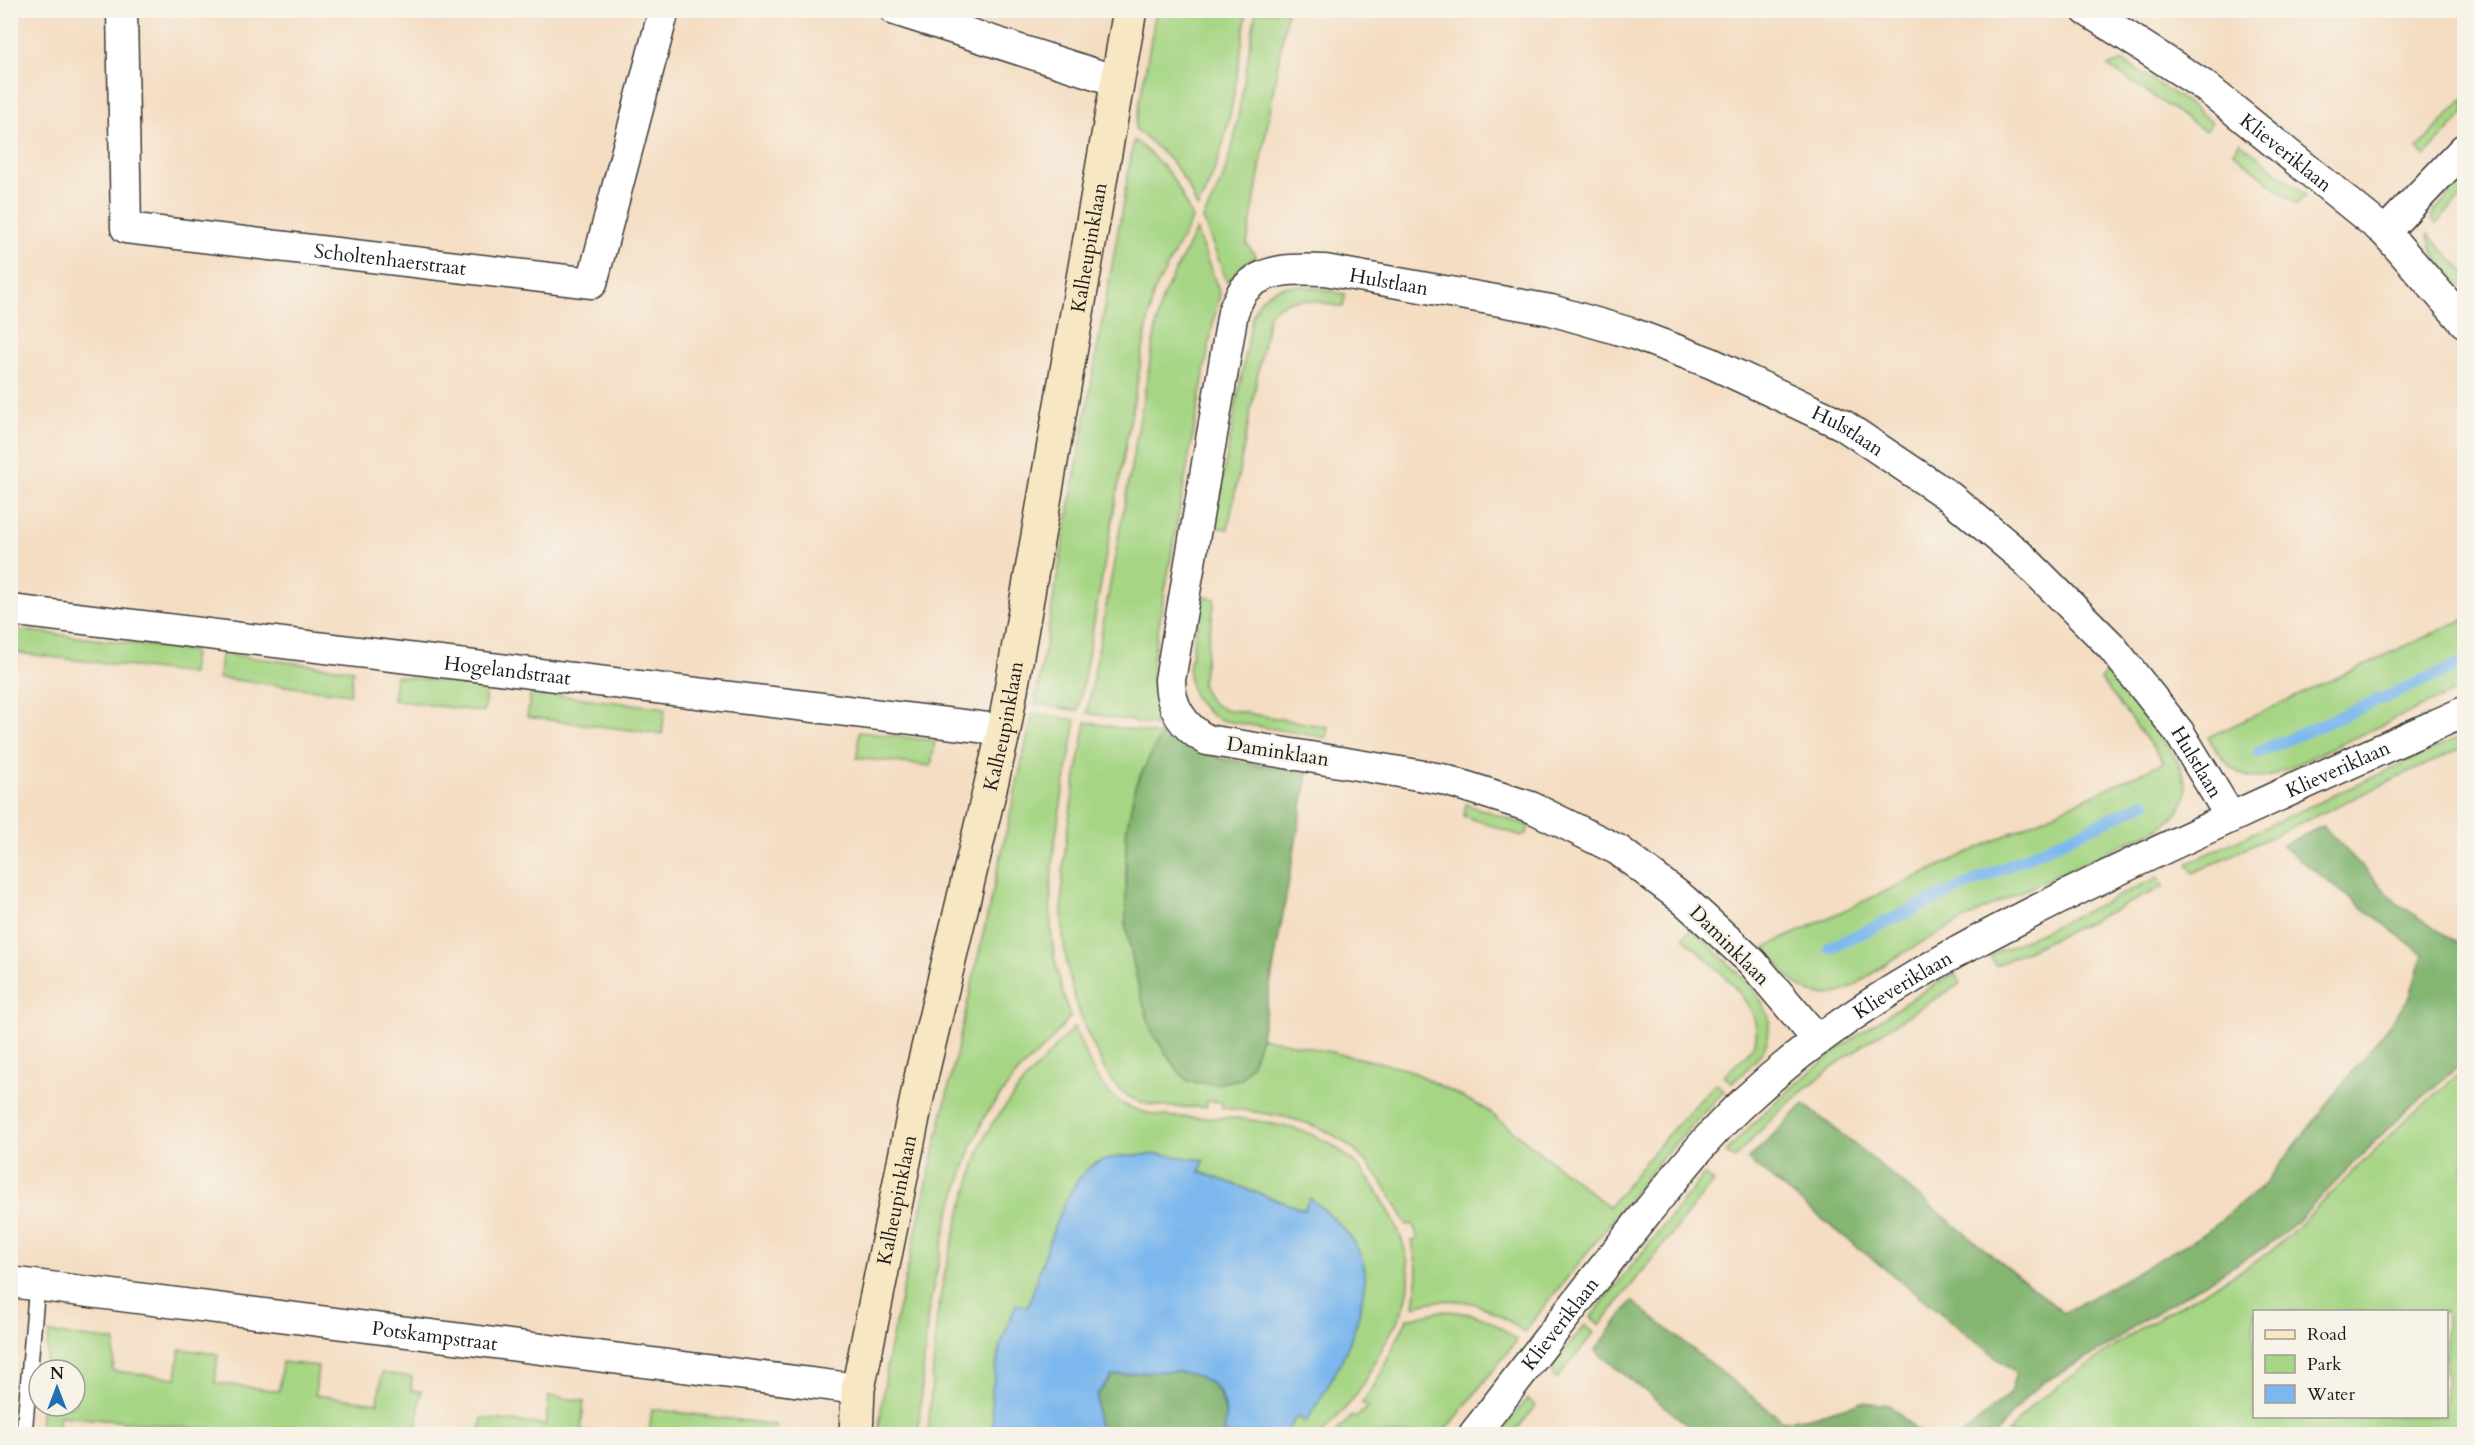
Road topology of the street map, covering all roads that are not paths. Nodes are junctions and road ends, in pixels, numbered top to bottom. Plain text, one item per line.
1 (122, 10) edge
2 (664, 10) edge
3 (895, 10) edge
4 (1130, 10) edge
5 (2086, 10) edge
6 (1117, 81) junction
7 (2464, 149) edge
8 (2385, 232) junction
9 (1325, 270) joint
10 (2464, 322) edge
11 (10, 610) edge
12 (2464, 712) edge
13 (1004, 730) junction
14 (2230, 816) junction
15 (1816, 1040) junction
16 (24, 1283) edge
17 (858, 1389) junction
18 (24, 1434) edge
19 (856, 1434) edge
20 (1474, 1434) edge

1 - 2 street, Scholtenhaerstraat
3 - 6 street
4 - 6 street, Kalheupinklaan
5 - 8 street, Klieveriklaan
6 - 13 street, Kalheupinklaan
7 - 8 street
8 - 10 street, Klieveriklaan
9 - 14 street, Hulstlaan
9 - 15 street, Daminklaan
11 - 13 street, Hogelandstraat
12 - 14 street, Klieveriklaan
13 - 17 street, Kalheupinklaan
14 - 15 street, Klieveriklaan
15 - 20 street, Klieveriklaan
16 - 17 street, Potskampstraat
16 - 18 lane
17 - 19 street, Kalheupinklaan

